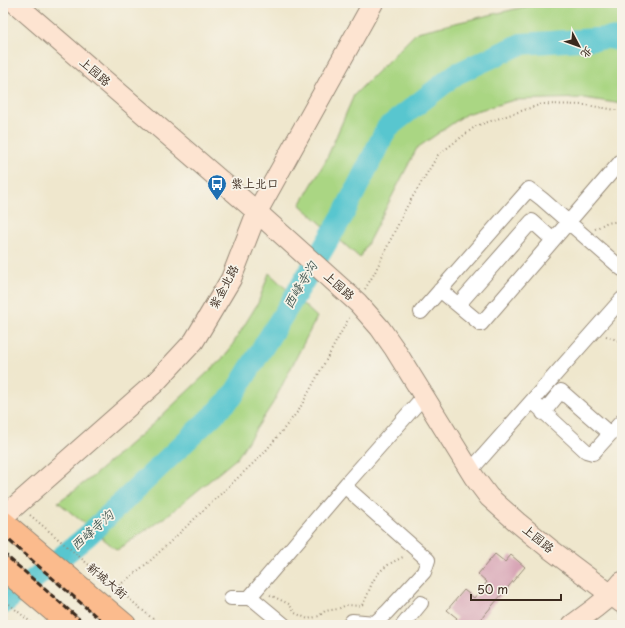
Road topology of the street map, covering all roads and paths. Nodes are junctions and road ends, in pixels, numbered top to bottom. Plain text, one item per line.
1 (15, 3) edge
2 (373, 3) edge
3 (622, 160) edge
4 (258, 212) junction
5 (622, 221) edge
6 (569, 222) junction
7 (584, 236) junction
8 (554, 240) junction
9 (622, 269) edge
10 (440, 290) junction
11 (622, 299) edge
12 (458, 305) junction
13 (421, 312) dead end
14 (594, 331) junction
15 (622, 342) edge
16 (424, 396) junction
17 (532, 402) junction
18 (544, 413) junction
19 (622, 421) edge
20 (610, 434) junction
21 (470, 471) junction
22 (347, 483) junction
23 (3, 517) edge
24 (36, 520) dead end
25 (3, 522) edge
26 (417, 550) junction
27 (3, 568) edge
28 (253, 593) junction
29 (618, 593) edge
30 (231, 598) dead end
31 (3, 599) edge
32 (421, 603) dead end
33 (62, 619) edge
34 (376, 624) edge
35 (34, 625) edge
36 (125, 625) edge
37 (160, 625) edge
38 (284, 625) edge
39 (349, 625) edge
40 (403, 625) edge
41 (572, 625) edge

1 - 4 street, 上园路
2 - 4 street, 紫金北路
3 - 6 street
4 - 16 street, 上园路
4 - 23 street, 紫金北路
5 - 7 path
6 - 7 street
6 - 8 street
6 - 10 street
7 - 9 street
8 - 12 street
8 - 12 street
10 - 12 street
10 - 13 street
11 - 14 street
14 - 15 path
14 - 17 street
16 - 21 street, 上园路
16 - 22 street
17 - 18 street
17 - 21 street
18 - 20 street
18 - 20 street
19 - 20 street
21 - 29 street, 上园路
22 - 26 street
22 - 28 street
24 - 37 path, 新城大街
25 - 36 main road, 新城大街
26 - 28 path
26 - 34 street
27 - 33 main road
28 - 30 street
28 - 38 street
29 - 41 street
31 - 35 path
32 - 40 street
34 - 39 street

